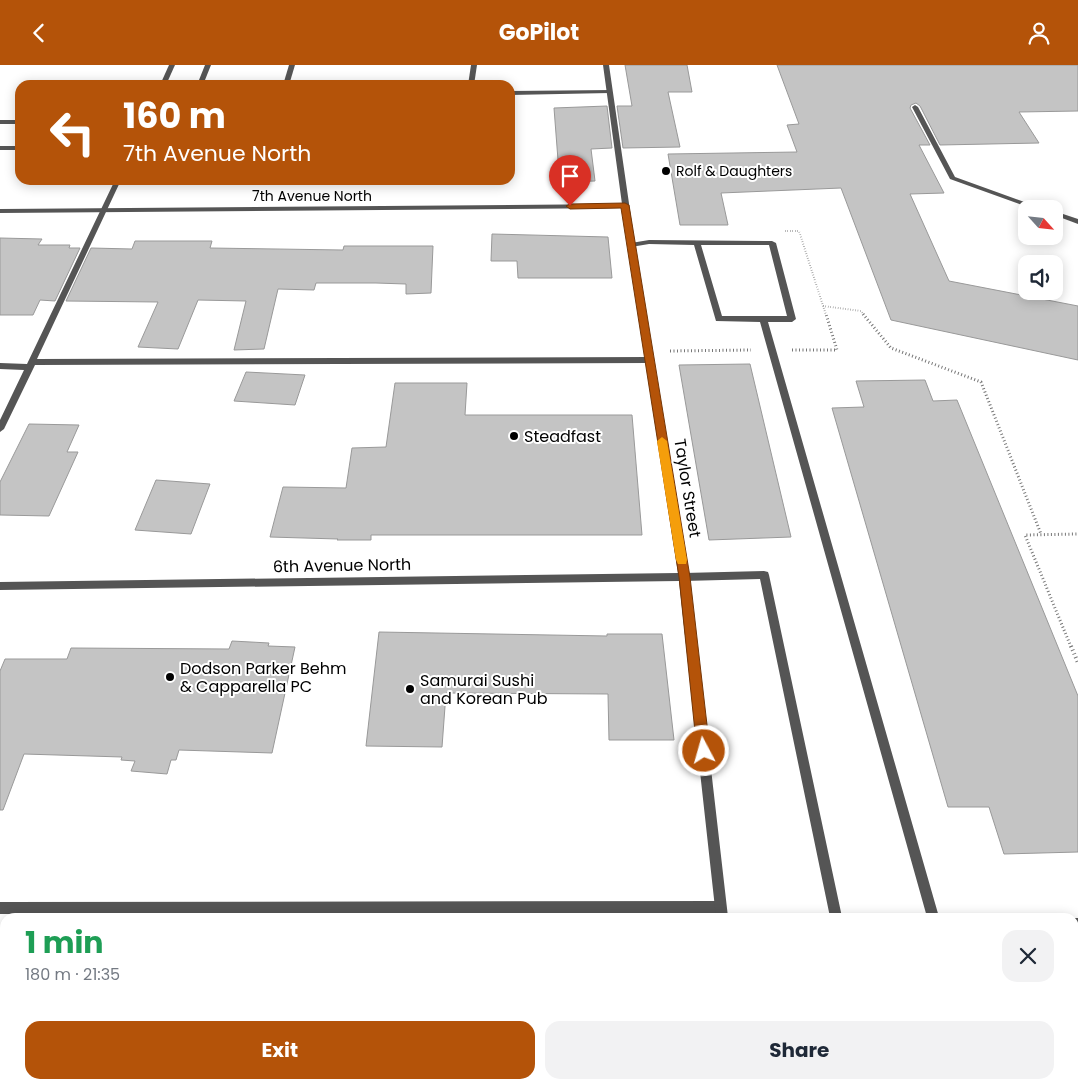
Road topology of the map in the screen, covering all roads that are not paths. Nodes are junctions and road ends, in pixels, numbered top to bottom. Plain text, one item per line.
1 (172, 65) edge
2 (208, 65) edge
3 (292, 65) edge
4 (474, 65) edge
5 (606, 65) edge
6 (165, 80) edge
7 (202, 80) edge
8 (288, 80) edge
9 (472, 80) edge
10 (610, 91) junction
11 (515, 93) edge
12 (915, 107) dead end
13 (15, 121) edge
14 (0, 122) edge
15 (0, 148) edge
16 (15, 148) edge
17 (116, 185) edge
18 (1018, 201) edge
19 (625, 205) junction
20 (104, 210) junction
21 (0, 211) edge
22 (1063, 216) edge
23 (1078, 222) edge
24 (697, 243) junction
25 (631, 245) junction
26 (763, 319) junction
27 (649, 360) junction
28 (30, 364) junction
29 (0, 366) edge
30 (0, 429) edge
31 (684, 577) junction
32 (0, 586) edge
33 (0, 908) edge
34 (721, 912) edge
35 (835, 913) edge
36 (932, 913) edge

1 - 6 street
2 - 7 street
3 - 8 street
4 - 9 street
5 - 10 street, Taylor Street
10 - 11 street
10 - 19 street, Taylor Street
12 - 18 street
13 - 14 street
15 - 16 street
17 - 20 street
19 - 20 street, 7th Avenue North
19 - 25 street, Taylor Street
20 - 21 street, 7th Avenue North
20 - 28 street
22 - 23 street
24 - 25 street
24 - 26 street
24 - 26 street
25 - 27 street, Taylor Street
26 - 36 street
27 - 28 street
27 - 31 street, Taylor Street
28 - 29 street
28 - 30 street
31 - 32 street, 6th Avenue North
31 - 34 street, Taylor Street
31 - 35 street, 6th Avenue North
33 - 34 street

